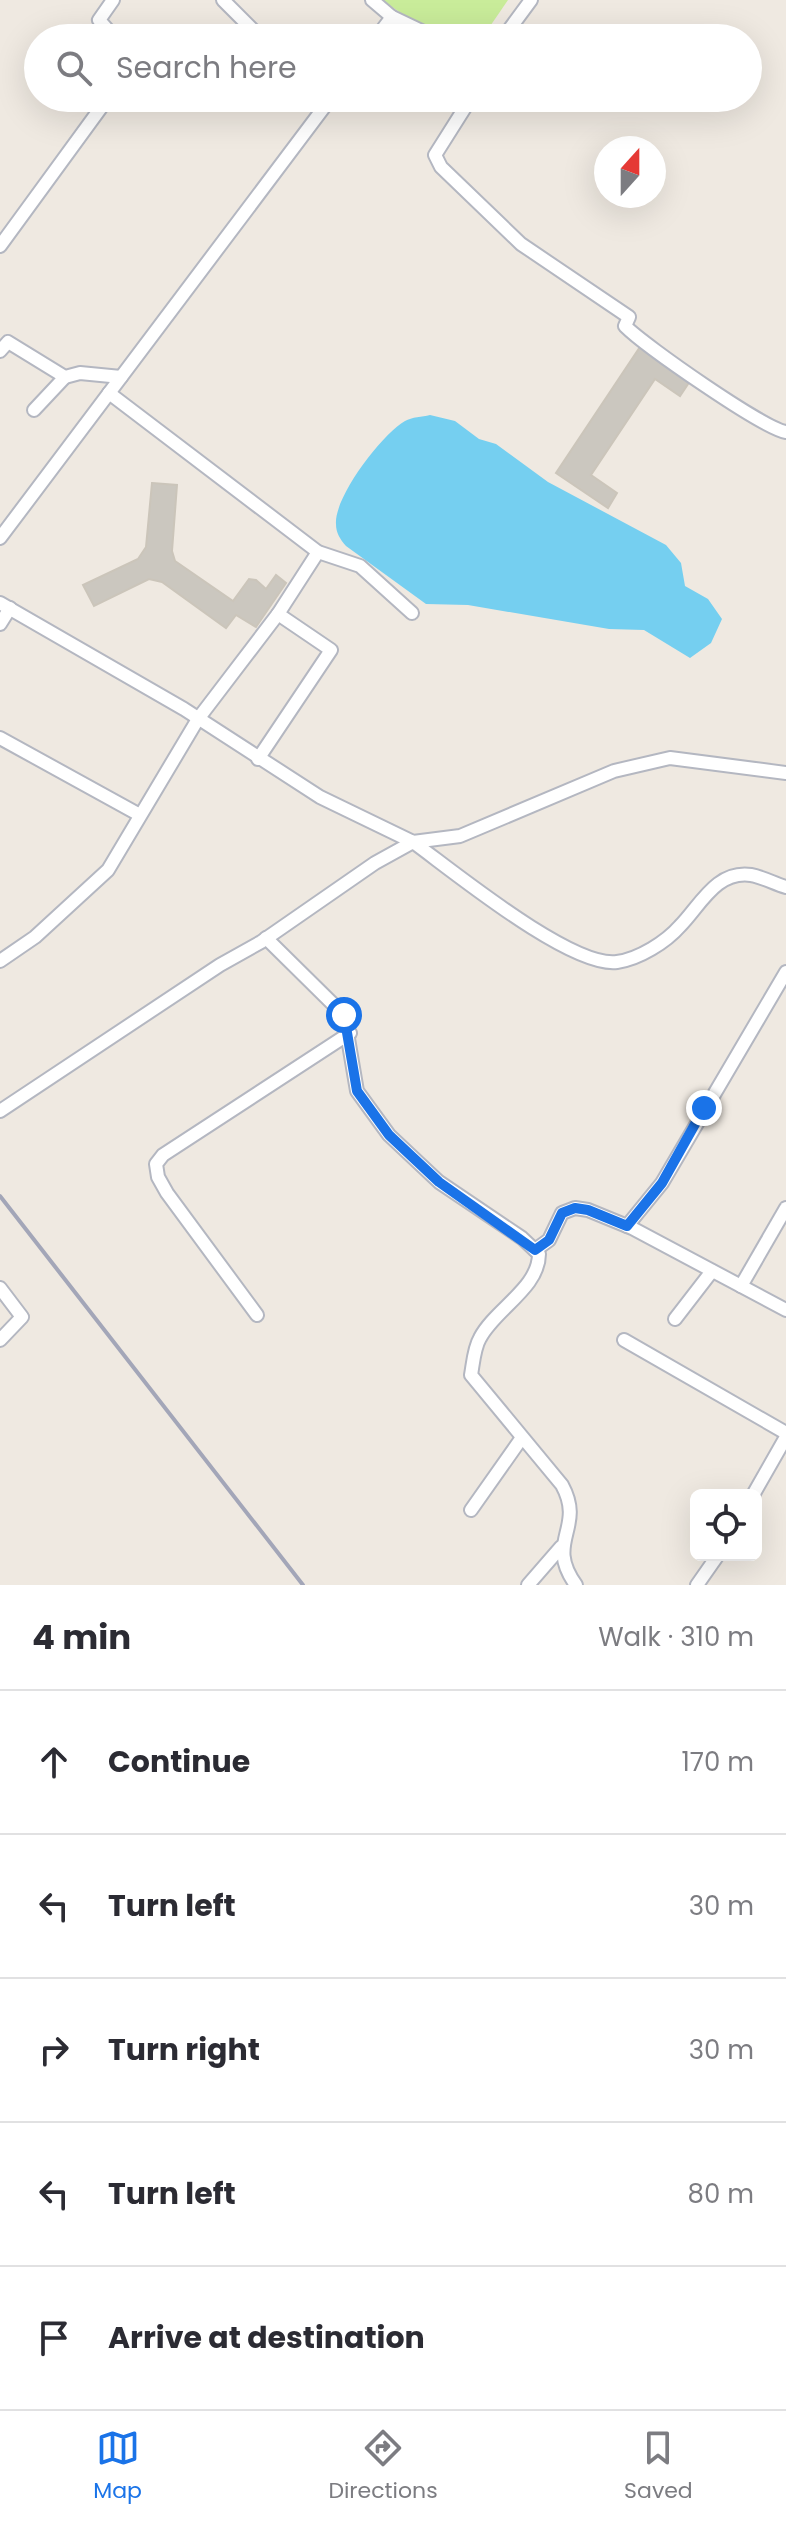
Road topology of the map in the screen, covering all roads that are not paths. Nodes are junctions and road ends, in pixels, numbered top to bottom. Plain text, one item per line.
1 (113, 0) edge
2 (223, 0) edge
3 (372, 0) edge
4 (531, 0) edge
5 (392, 17) junction
6 (103, 24) edge
7 (247, 24) edge
8 (387, 24) edge
9 (407, 24) edge
10 (513, 24) edge
11 (98, 112) edge
12 (320, 112) edge
13 (462, 112) edge
14 (0, 246) edge
15 (0, 351) edge
16 (65, 377) junction
17 (121, 377) junction
18 (109, 393) junction
19 (34, 410) dead end
20 (786, 432) edge
21 (0, 538) edge
22 (318, 552) junction
23 (5, 606) edge
24 (412, 613) dead end
25 (278, 614) junction
26 (0, 624) edge
27 (198, 719) junction
28 (0, 738) edge
29 (258, 759) junction
30 (786, 773) edge
31 (138, 814) junction
32 (413, 842) junction
33 (786, 887) edge
34 (266, 938) junction
35 (0, 961) edge
36 (785, 977) edge
37 (350, 1033) junction
38 (0, 1111) edge
39 (786, 1208) edge
40 (627, 1226) junction
41 (535, 1250) junction
42 (712, 1271) junction
43 (741, 1286) junction
44 (0, 1288) edge
45 (786, 1310) edge
46 (257, 1315) dead end
47 (675, 1319) dead end
48 (0, 1340) edge
49 (624, 1340) dead end
50 (786, 1435) edge
51 (521, 1439) junction
52 (756, 1489) edge
53 (471, 1510) dead end
54 (561, 1547) junction
55 (714, 1561) edge
56 (528, 1585) edge
57 (576, 1585) edge
58 (697, 1585) edge

1 - 6 street
2 - 7 street
3 - 5 street
4 - 10 street
5 - 8 street
5 - 9 street
11 - 14 street
12 - 17 street
13 - 20 street
15 - 16 street
16 - 17 street
16 - 19 street
17 - 18 street
18 - 21 street
18 - 22 street
22 - 24 street
22 - 25 street
23 - 26 street
23 - 27 street
25 - 27 street
25 - 29 street
27 - 29 street
27 - 31 street
28 - 31 street
29 - 32 street
30 - 32 street
31 - 35 street
32 - 33 street
32 - 34 street
34 - 37 street
34 - 38 street
36 - 40 street
37 - 41 street
37 - 46 street
39 - 43 street
40 - 41 street
40 - 42 street
41 - 51 street
42 - 43 street
42 - 47 street
43 - 45 street
44 - 48 street
49 - 50 street
50 - 52 street
51 - 53 street
51 - 54 street
54 - 56 street
54 - 57 street
55 - 58 street

